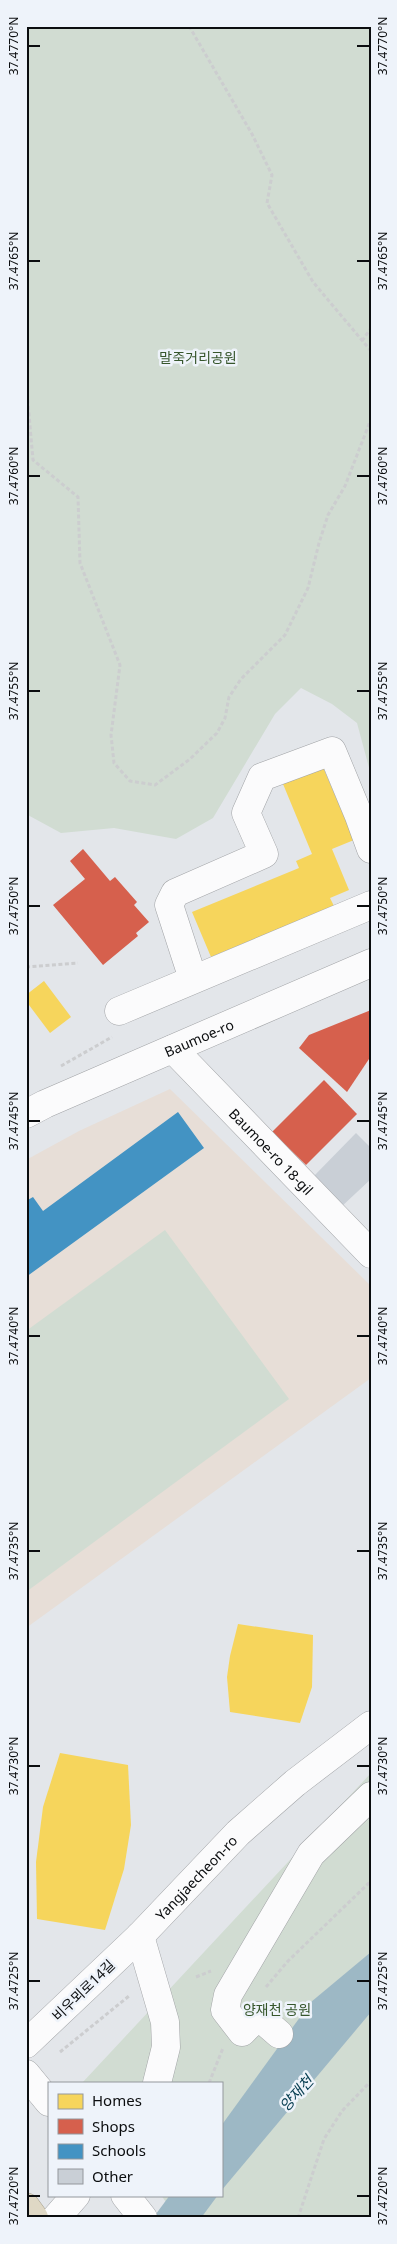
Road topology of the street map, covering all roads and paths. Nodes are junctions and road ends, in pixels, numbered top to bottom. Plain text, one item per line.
1 (188, 26) edge
2 (371, 328) edge
3 (362, 341) junction
4 (371, 351) edge
5 (26, 380) edge
6 (371, 419) edge
7 (371, 849) edge
8 (371, 905) edge
9 (78, 963) dead end
10 (26, 967) edge
11 (368, 968) edge
12 (193, 979) junction
13 (116, 1024) joint
14 (172, 1049) junction
15 (57, 1069) dead end
16 (26, 1114) edge
17 (371, 1254) edge
18 (371, 1725) edge
19 (371, 1796) edge
20 (371, 1880) edge
21 (140, 1936) junction
22 (264, 1989) dead end
23 (135, 1991) dead end
24 (235, 2024) junction
25 (279, 2034) dead end
26 (26, 2044) edge
27 (59, 2052) dead end
28 (26, 2074) edge
29 (371, 2081) edge
30 (157, 2082) edge
31 (209, 2082) edge
32 (48, 2101) edge
33 (75, 2196) edge
34 (126, 2196) edge
35 (26, 2207) edge
36 (34, 2218) edge
37 (56, 2218) edge
38 (143, 2218) edge
39 (298, 2218) edge

1 - 3 path
2 - 3 path
3 - 4 path
5 - 6 path
7 - 12 street
8 - 12 street
9 - 10 path
11 - 14 street, Baumoe-ro
12 - 13 street
13 - 15 path
14 - 16 street, Baumoe-ro
14 - 17 street, Baumoe-ro 18-gil
18 - 21 street, Yangjaecheon-ro
19 - 24 street
20 - 22 path
21 - 26 street, 비우뫼로14길
21 - 30 street
23 - 27 path
24 - 25 street
24 - 31 path
28 - 32 street
29 - 39 path
33 - 37 street
34 - 38 street
35 - 36 highway

